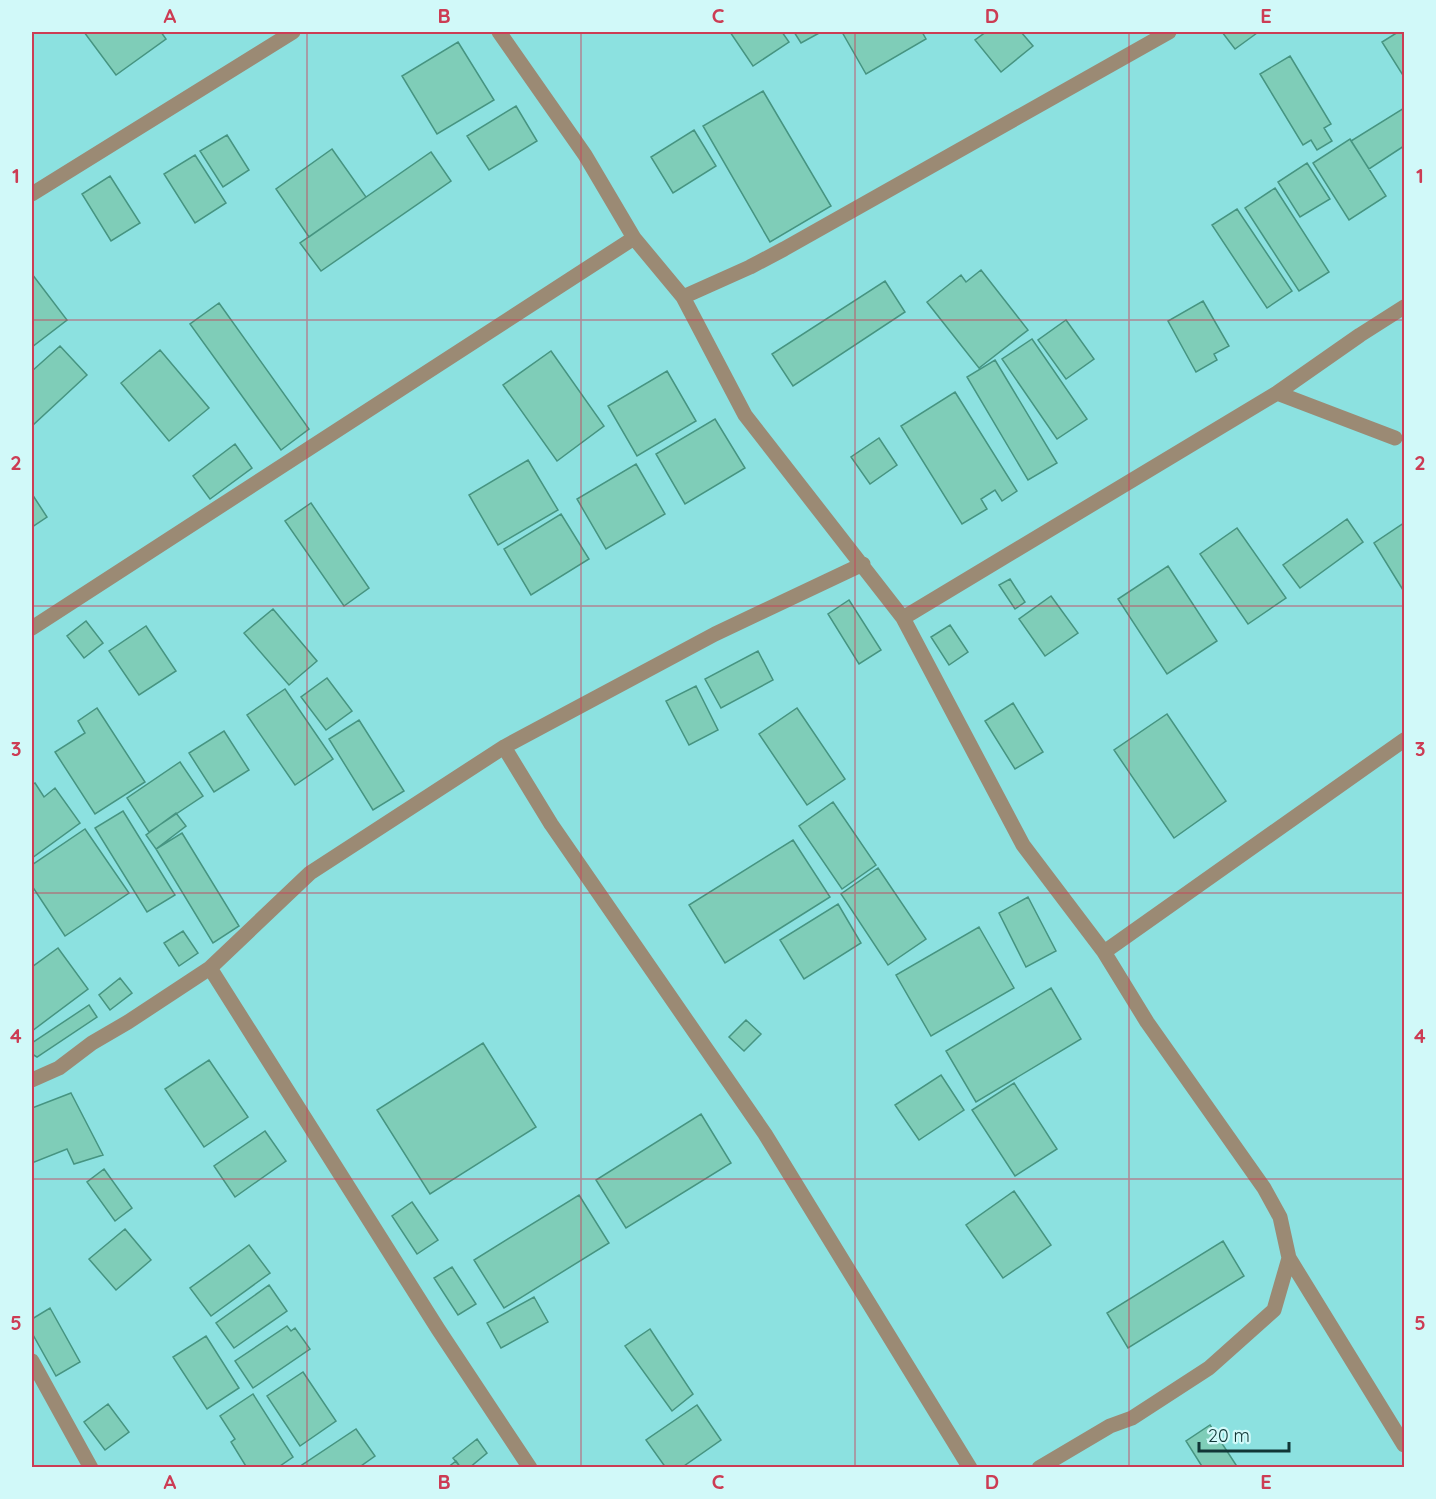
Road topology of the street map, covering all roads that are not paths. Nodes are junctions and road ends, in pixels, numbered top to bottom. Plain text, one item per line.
1 (293, 32) edge
2 (499, 32) edge
3 (1168, 32) edge
4 (32, 194) edge
5 (634, 238) junction
6 (683, 297) junction
7 (1404, 307) edge
8 (1277, 393) junction
9 (1395, 438) dead end
10 (863, 564) junction
11 (903, 618) junction
12 (32, 628) edge
13 (1404, 740) edge
14 (504, 747) junction
15 (1104, 952) junction
16 (210, 968) junction
17 (32, 1080) edge
18 (1288, 1258) junction
19 (32, 1361) edge
20 (1404, 1445) edge
21 (91, 1467) edge
22 (530, 1467) edge
23 (970, 1467) edge
24 (1039, 1467) edge

1 - 4 street
2 - 5 street
3 - 6 street
5 - 6 street
5 - 12 street
6 - 10 street
7 - 8 street
8 - 9 street
8 - 11 street
10 - 11 street
10 - 14 street
11 - 15 street
13 - 15 street
14 - 16 street
14 - 23 street
15 - 18 street
16 - 17 street
16 - 22 street
18 - 20 street
18 - 24 street
19 - 21 street

